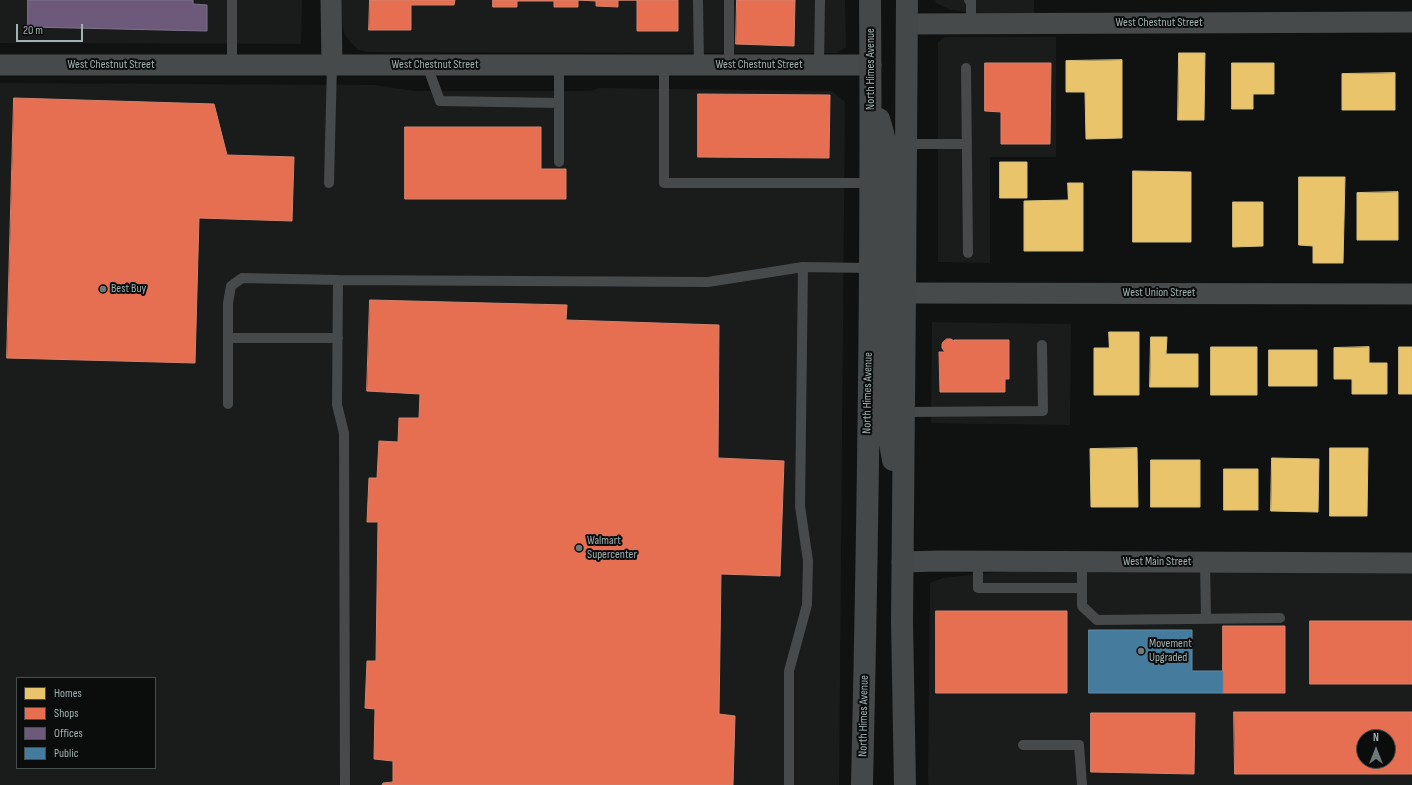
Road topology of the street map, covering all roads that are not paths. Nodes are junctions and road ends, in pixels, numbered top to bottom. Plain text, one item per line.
1 (232, 0) edge
2 (331, 0) edge
3 (698, 0) edge
4 (729, 0) edge
5 (820, 0) edge
6 (870, 0) edge
7 (906, 0) edge
8 (969, 0) edge
9 (1412, 22) edge
10 (971, 23) junction
11 (907, 24) junction
12 (0, 65) edge
13 (232, 65) junction
14 (332, 65) junction
15 (427, 65) junction
16 (559, 65) junction
17 (664, 65) junction
18 (699, 65) junction
19 (729, 65) junction
20 (819, 65) junction
21 (871, 65) junction
22 (966, 68) dead end
23 (871, 100) junction
24 (559, 103) junction
25 (906, 144) junction
26 (967, 144) junction
27 (559, 162) dead end
28 (329, 183) dead end
29 (871, 183) junction
30 (968, 253) dead end
31 (803, 267) junction
32 (870, 268) junction
33 (338, 280) junction
34 (905, 293) junction
35 (1412, 294) edge
36 (228, 338) junction
37 (338, 338) junction
38 (1042, 346) dead end
39 (228, 404) dead end
40 (904, 412) junction
41 (903, 493) junction
42 (978, 561) junction
43 (902, 562) junction
44 (1082, 562) junction
45 (1205, 562) junction
46 (1412, 563) edge
47 (1082, 588) junction
48 (1280, 618) dead end
49 (1206, 619) junction
50 (1023, 745) dead end
51 (345, 785) edge
52 (789, 785) edge
53 (862, 785) edge
54 (905, 785) edge
55 (1082, 785) edge

1 - 13 lane
2 - 14 street
3 - 18 lane
4 - 19 lane
5 - 20 lane
6 - 21 street, North Himes Avenue
7 - 11 street
8 - 10 lane
9 - 10 street, West Chestnut Street
10 - 11 street, West Chestnut Street
11 - 25 street
12 - 13 street, West Chestnut Street
13 - 14 street, West Chestnut Street
14 - 15 street, West Chestnut Street
14 - 28 lane
15 - 16 street, West Chestnut Street
15 - 24 lane
16 - 17 street, West Chestnut Street
16 - 24 lane
17 - 18 street, West Chestnut Street
17 - 29 lane
18 - 19 street, West Chestnut Street
19 - 20 street, West Chestnut Street
20 - 21 street, West Chestnut Street
21 - 23 street, North Himes Avenue
22 - 26 lane
23 - 29 street, North Himes Avenue
23 - 34 street
24 - 27 lane
25 - 26 lane
25 - 34 street
26 - 30 lane
29 - 32 street, North Himes Avenue
31 - 32 lane
31 - 33 lane
31 - 52 lane
32 - 41 street
32 - 53 street, North Himes Avenue
33 - 36 lane
33 - 37 lane
34 - 35 street, West Union Street
34 - 40 street
36 - 37 lane
36 - 39 lane
37 - 51 lane
38 - 40 lane
40 - 41 street
41 - 43 street
42 - 43 street, West Main Street
42 - 44 street, West Main Street
42 - 47 lane
43 - 54 street
44 - 45 street, West Main Street
44 - 47 lane
45 - 46 street, West Main Street
45 - 49 lane
47 - 49 lane
48 - 49 lane
50 - 55 lane

